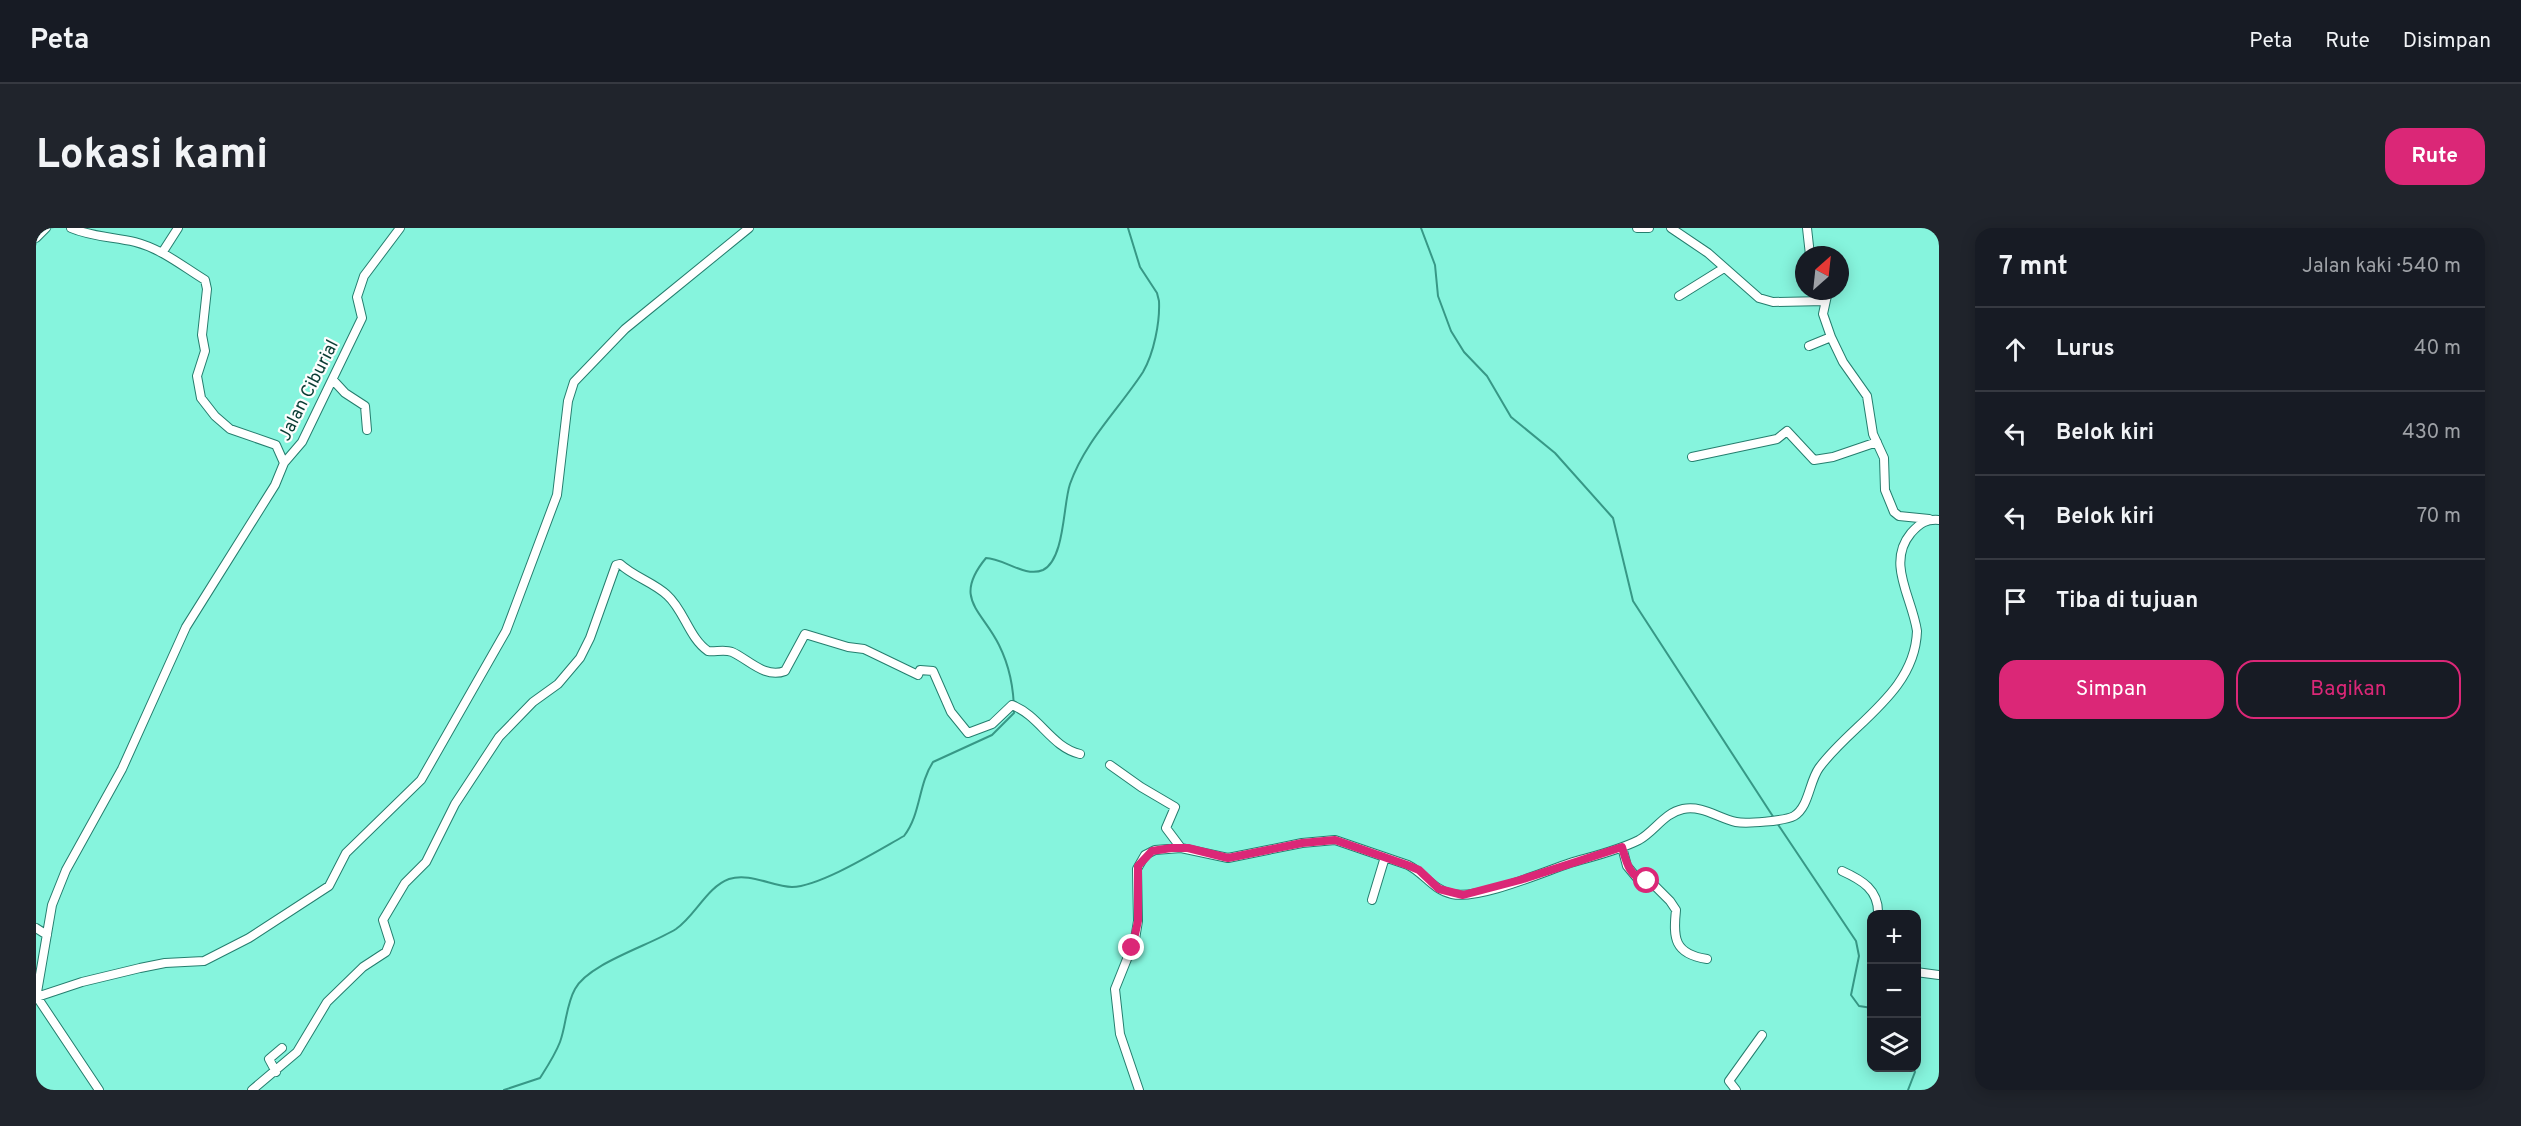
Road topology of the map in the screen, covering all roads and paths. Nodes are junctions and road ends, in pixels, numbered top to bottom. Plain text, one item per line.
1 (46, 228) edge
2 (71, 228) edge
3 (177, 228) edge
4 (400, 228) edge
5 (749, 228) edge
6 (1637, 228) edge
7 (1649, 228) edge
8 (1671, 228) edge
9 (1808, 228) edge
10 (36, 239) edge
11 (1809, 246) edge
12 (162, 253) junction
13 (1724, 267) junction
14 (1679, 296) dead end
15 (1825, 301) joint
16 (1831, 338) junction
17 (1809, 346) dead end
18 (333, 380) junction
19 (367, 430) dead end
20 (1876, 442) junction
21 (1692, 457) dead end
22 (284, 463) junction
23 (1929, 519) junction
24 (1939, 520) edge
25 (1080, 754) dead end
26 (1110, 765) dead end
27 (1622, 847) junction
28 (1181, 848) junction
29 (1385, 857) junction
30 (1842, 871) dead end
31 (1372, 900) dead end
32 (1878, 910) edge
33 (36, 928) edge
34 (47, 935) junction
35 (1707, 959) dead end
36 (1921, 973) edge
37 (1939, 975) edge
38 (37, 998) edge
39 (1762, 1035) dead end
40 (282, 1048) dead end
41 (276, 1072) junction
42 (99, 1090) edge
43 (252, 1090) edge
44 (1139, 1090) edge
45 (1736, 1090) edge

1 - 10 street
2 - 12 street
3 - 12 street
4 - 18 street, Jalan Ciburial
5 - 38 street
6 - 7 street
8 - 13 street
9 - 11 street
12 - 22 street
13 - 14 street
13 - 15 street
15 - 16 street
16 - 17 street
16 - 20 street
18 - 19 street
18 - 22 street, Jalan Ciburial
20 - 21 street
20 - 23 street
22 - 34 street, Jalan Ciburial
23 - 24 street
23 - 27 street
25 - 41 street
26 - 28 street
27 - 29 street
27 - 35 street
28 - 29 street
28 - 44 street
29 - 31 street
30 - 32 street
33 - 34 street
34 - 38 street, Jalan Ciburial
36 - 37 street
38 - 42 street
39 - 45 street
40 - 41 street
41 - 43 street

